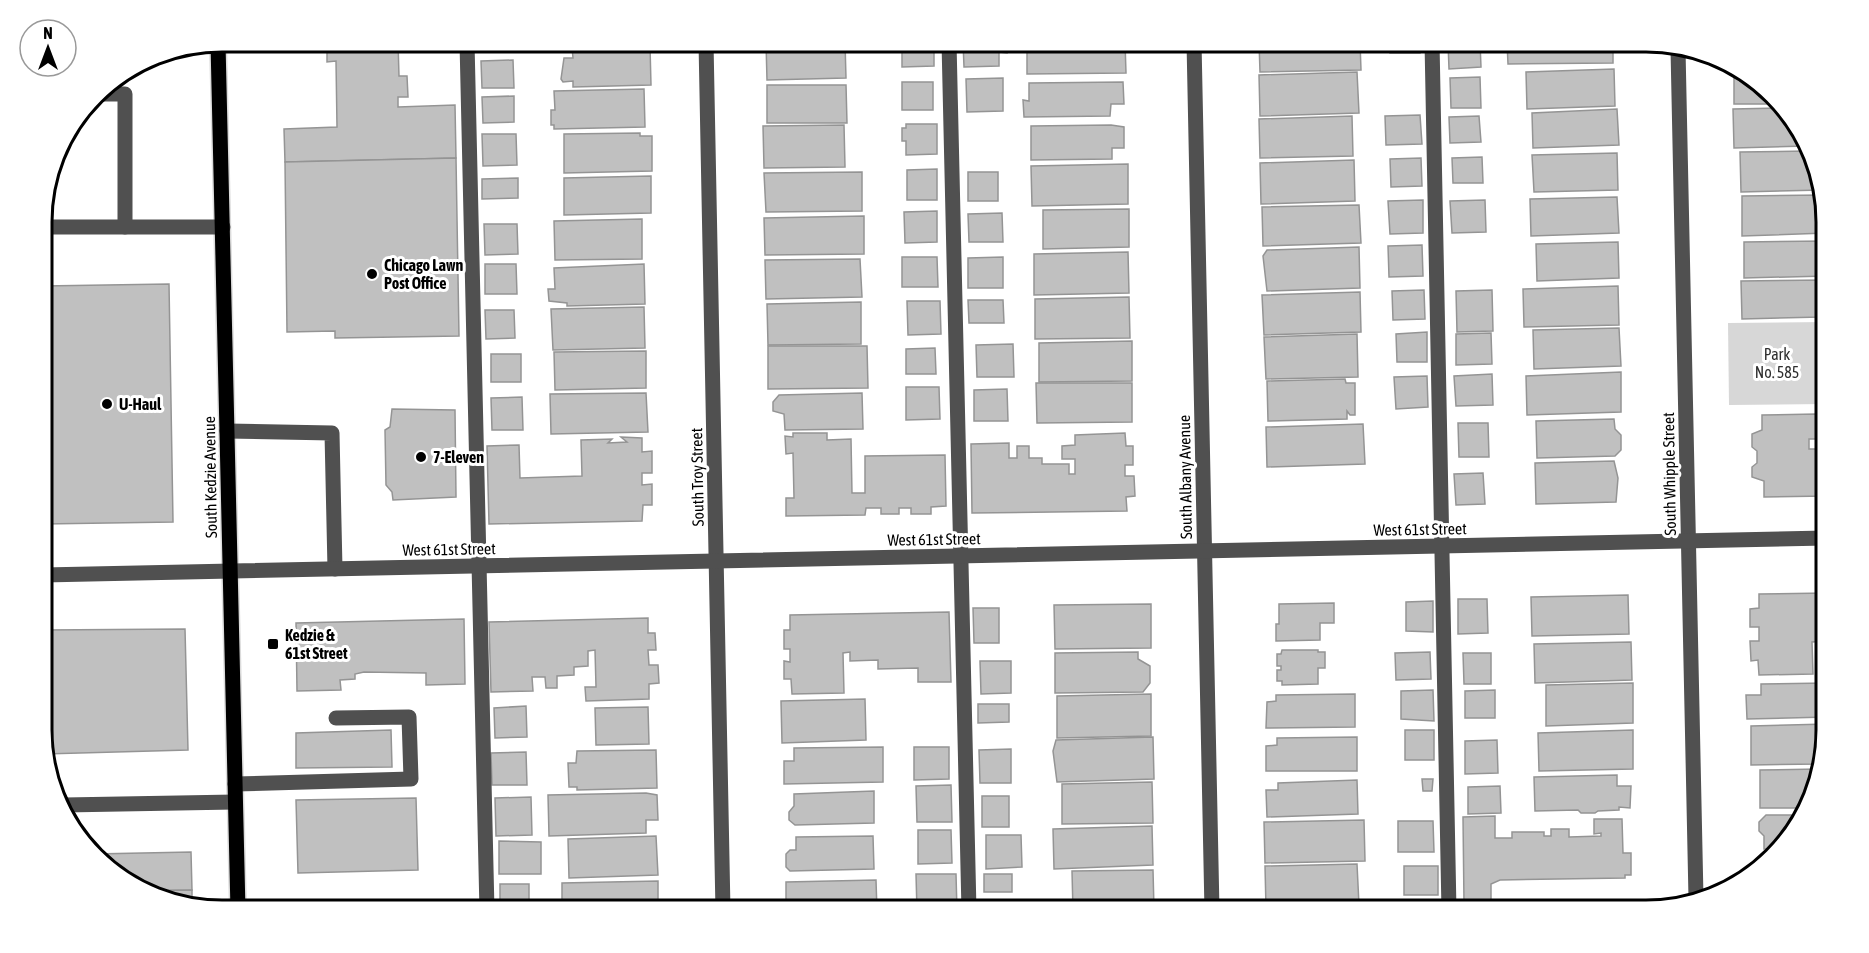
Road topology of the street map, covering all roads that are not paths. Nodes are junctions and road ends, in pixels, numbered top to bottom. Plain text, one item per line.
1 (949, 52) edge
2 (1194, 52) edge
3 (1432, 52) edge
4 (218, 53) edge
5 (467, 53) edge
6 (706, 53) edge
7 (1678, 56) edge
8 (111, 94) edge
9 (53, 227) edge
10 (125, 227) junction
11 (223, 227) junction
12 (227, 431) junction
13 (1816, 538) edge
14 (1689, 541) junction
15 (1442, 547) junction
16 (1205, 551) junction
17 (961, 556) junction
18 (716, 561) junction
19 (479, 566) junction
20 (335, 569) junction
21 (230, 572) junction
22 (52, 575) edge
23 (336, 718) dead end
24 (235, 783) junction
25 (235, 802) junction
26 (69, 805) edge
27 (1696, 892) edge
28 (238, 900) edge
29 (487, 900) edge
30 (723, 900) edge
31 (969, 900) edge
32 (1212, 900) edge
33 (1449, 900) edge

1 - 17 street
2 - 16 street, South Albany Avenue
3 - 15 street
4 - 11 main road, South Kedzie Avenue
5 - 19 street
6 - 18 street, South Troy Street
7 - 14 street, South Whipple Street
8 - 10 street
9 - 10 street
10 - 11 street
11 - 12 main road, South Kedzie Avenue
12 - 20 street
12 - 21 main road, South Kedzie Avenue
13 - 14 street, West 61st Street
14 - 15 street, West 61st Street
14 - 27 street, South Whipple Street
15 - 16 street, West 61st Street
15 - 33 street
16 - 17 street, West 61st Street
16 - 32 street, South Albany Avenue
17 - 18 street, West 61st Street
17 - 31 street
18 - 19 street, West 61st Street
18 - 30 street, South Troy Street
19 - 20 street, West 61st Street
19 - 29 street
20 - 21 street, West 61st Street
21 - 22 street, West 61st Street
21 - 24 main road, South Kedzie Avenue
23 - 24 street
24 - 25 main road, South Kedzie Avenue
25 - 26 street
25 - 28 main road, South Kedzie Avenue

